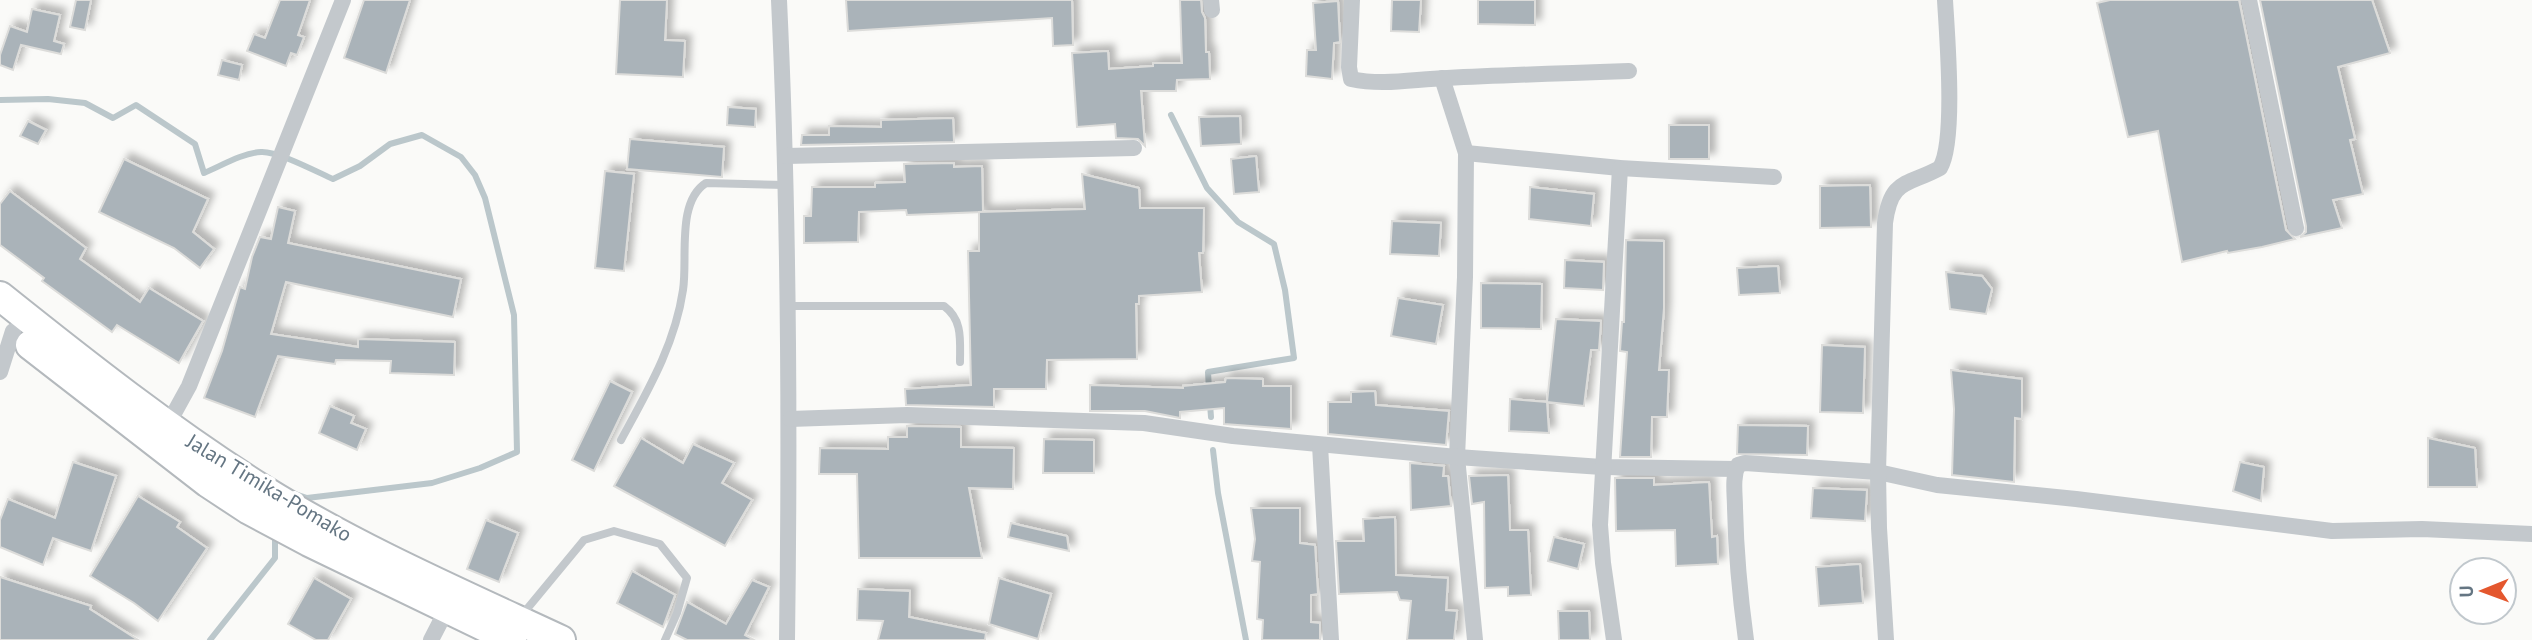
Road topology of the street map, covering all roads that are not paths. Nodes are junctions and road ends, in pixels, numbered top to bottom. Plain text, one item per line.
1 (343, 0) edge
2 (779, 0) edge
3 (1352, 0) edge
4 (1945, 0) edge
5 (2249, 0) edge
6 (1629, 71) dead end
7 (1443, 78) junction
8 (1134, 148) dead end
9 (1466, 153) junction
10 (786, 156) junction
11 (1620, 168) junction
12 (1774, 177) dead end
13 (786, 185) junction
14 (2295, 228) dead end
15 (0, 296) edge
16 (788, 306) junction
17 (6, 326) edge
18 (960, 362) dead end
19 (0, 372) edge
20 (790, 419) junction
21 (167, 426) junction
22 (621, 440) dead end
23 (1320, 444) junction
24 (1457, 457) junction
25 (1602, 467) junction
26 (1736, 469) junction
27 (1878, 472) junction
28 (2532, 534) edge
29 (447, 609) junction
30 (515, 630) edge
31 (431, 640) edge
32 (561, 640) edge
33 (665, 640) edge
34 (787, 640) edge
35 (1331, 640) edge
36 (1475, 640) edge
37 (1614, 640) edge
38 (1746, 640) edge
39 (1886, 640) edge

1 - 21 street
2 - 10 street
3 - 7 street
4 - 27 street
5 - 14 street
6 - 7 street
7 - 9 street
8 - 10 street
9 - 11 street
9 - 24 street
10 - 13 street
11 - 12 street
11 - 25 street
13 - 16 street
13 - 22 lane
15 - 21 highway, Jalan Timika-Pomako
16 - 18 lane
16 - 20 street
17 - 19 street
17 - 29 highway, Jalan Timika-Pomako
20 - 23 street
20 - 34 street
21 - 30 highway, Jalan Timika-Pomako
23 - 24 street
23 - 35 street
24 - 25 street
24 - 36 street
25 - 26 street
25 - 37 street
26 - 27 street
26 - 38 street
27 - 28 street
27 - 39 street
29 - 30 highway, Jalan Timika-Pomako
29 - 31 street
30 - 32 highway, Jalan Timika-Pomako
30 - 33 lane

